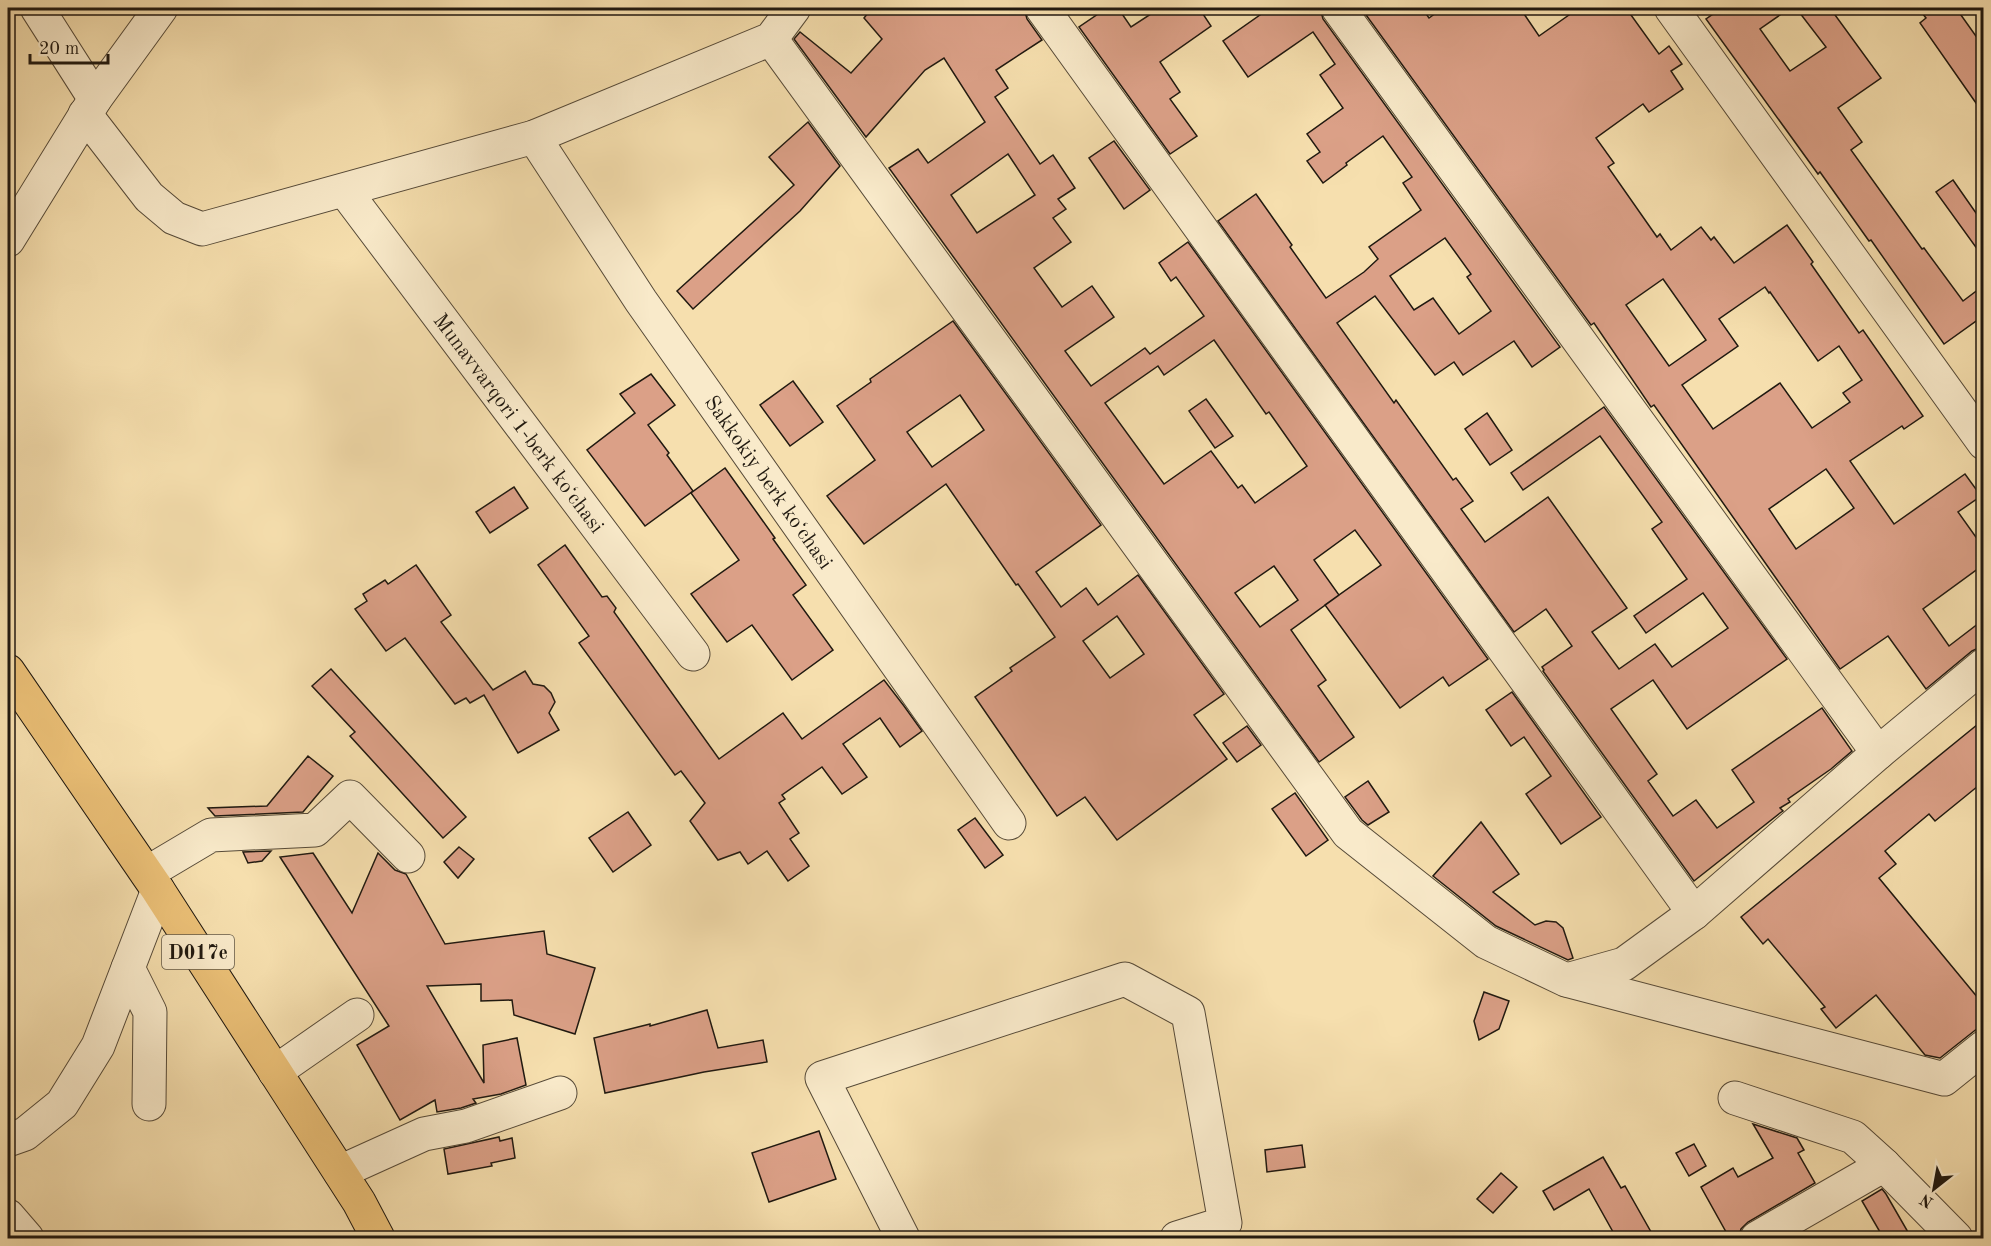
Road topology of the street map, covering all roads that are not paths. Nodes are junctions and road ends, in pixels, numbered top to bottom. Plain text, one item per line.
1 (38, 8) edge
2 (161, 8) edge
3 (795, 8) edge
4 (1042, 8) edge
5 (1338, 8) edge
6 (1671, 8) edge
7 (771, 39) junction
8 (90, 106) junction
9 (534, 137) junction
10 (345, 191) junction
11 (8, 240) edge
12 (1983, 443) edge
13 (693, 654) dead end
14 (1983, 665) edge
15 (8, 672) edge
16 (1878, 753) junction
17 (1009, 823) dead end
18 (408, 856) dead end
19 (152, 882) junction
20 (1694, 913) junction
21 (129, 968) junction
22 (1566, 980) junction
23 (357, 1015) dead end
24 (1983, 1047) edge
25 (275, 1072) junction
26 (560, 1093) dead end
27 (1735, 1098) dead end
28 (149, 1104) dead end
29 (8, 1140) edge
30 (1884, 1165) junction
31 (340, 1172) junction
32 (8, 1216) edge
33 (27, 1239) edge
34 (378, 1239) edge
35 (903, 1239) edge
36 (1177, 1239) edge
37 (1756, 1239) edge
38 (1956, 1239) edge

1 - 8 street
2 - 8 street
3 - 7 street
4 - 20 street
5 - 16 street
6 - 12 street
7 - 9 street
7 - 22 street
8 - 10 street
8 - 11 street
9 - 10 street
9 - 17 street, Sakkokiy berk koʻchasi
10 - 13 street, Munavvarqori 1-berk koʻchasi
14 - 16 street
15 - 19 main road, D017e
16 - 20 street
18 - 19 street
19 - 21 street
19 - 25 main road, D017e
20 - 22 street
21 - 28 street
21 - 29 street
22 - 24 street
23 - 25 street
25 - 31 main road, D017e
26 - 31 street
27 - 30 street
30 - 37 street
30 - 38 street
31 - 34 main road, D017e
32 - 33 street
35 - 36 street

